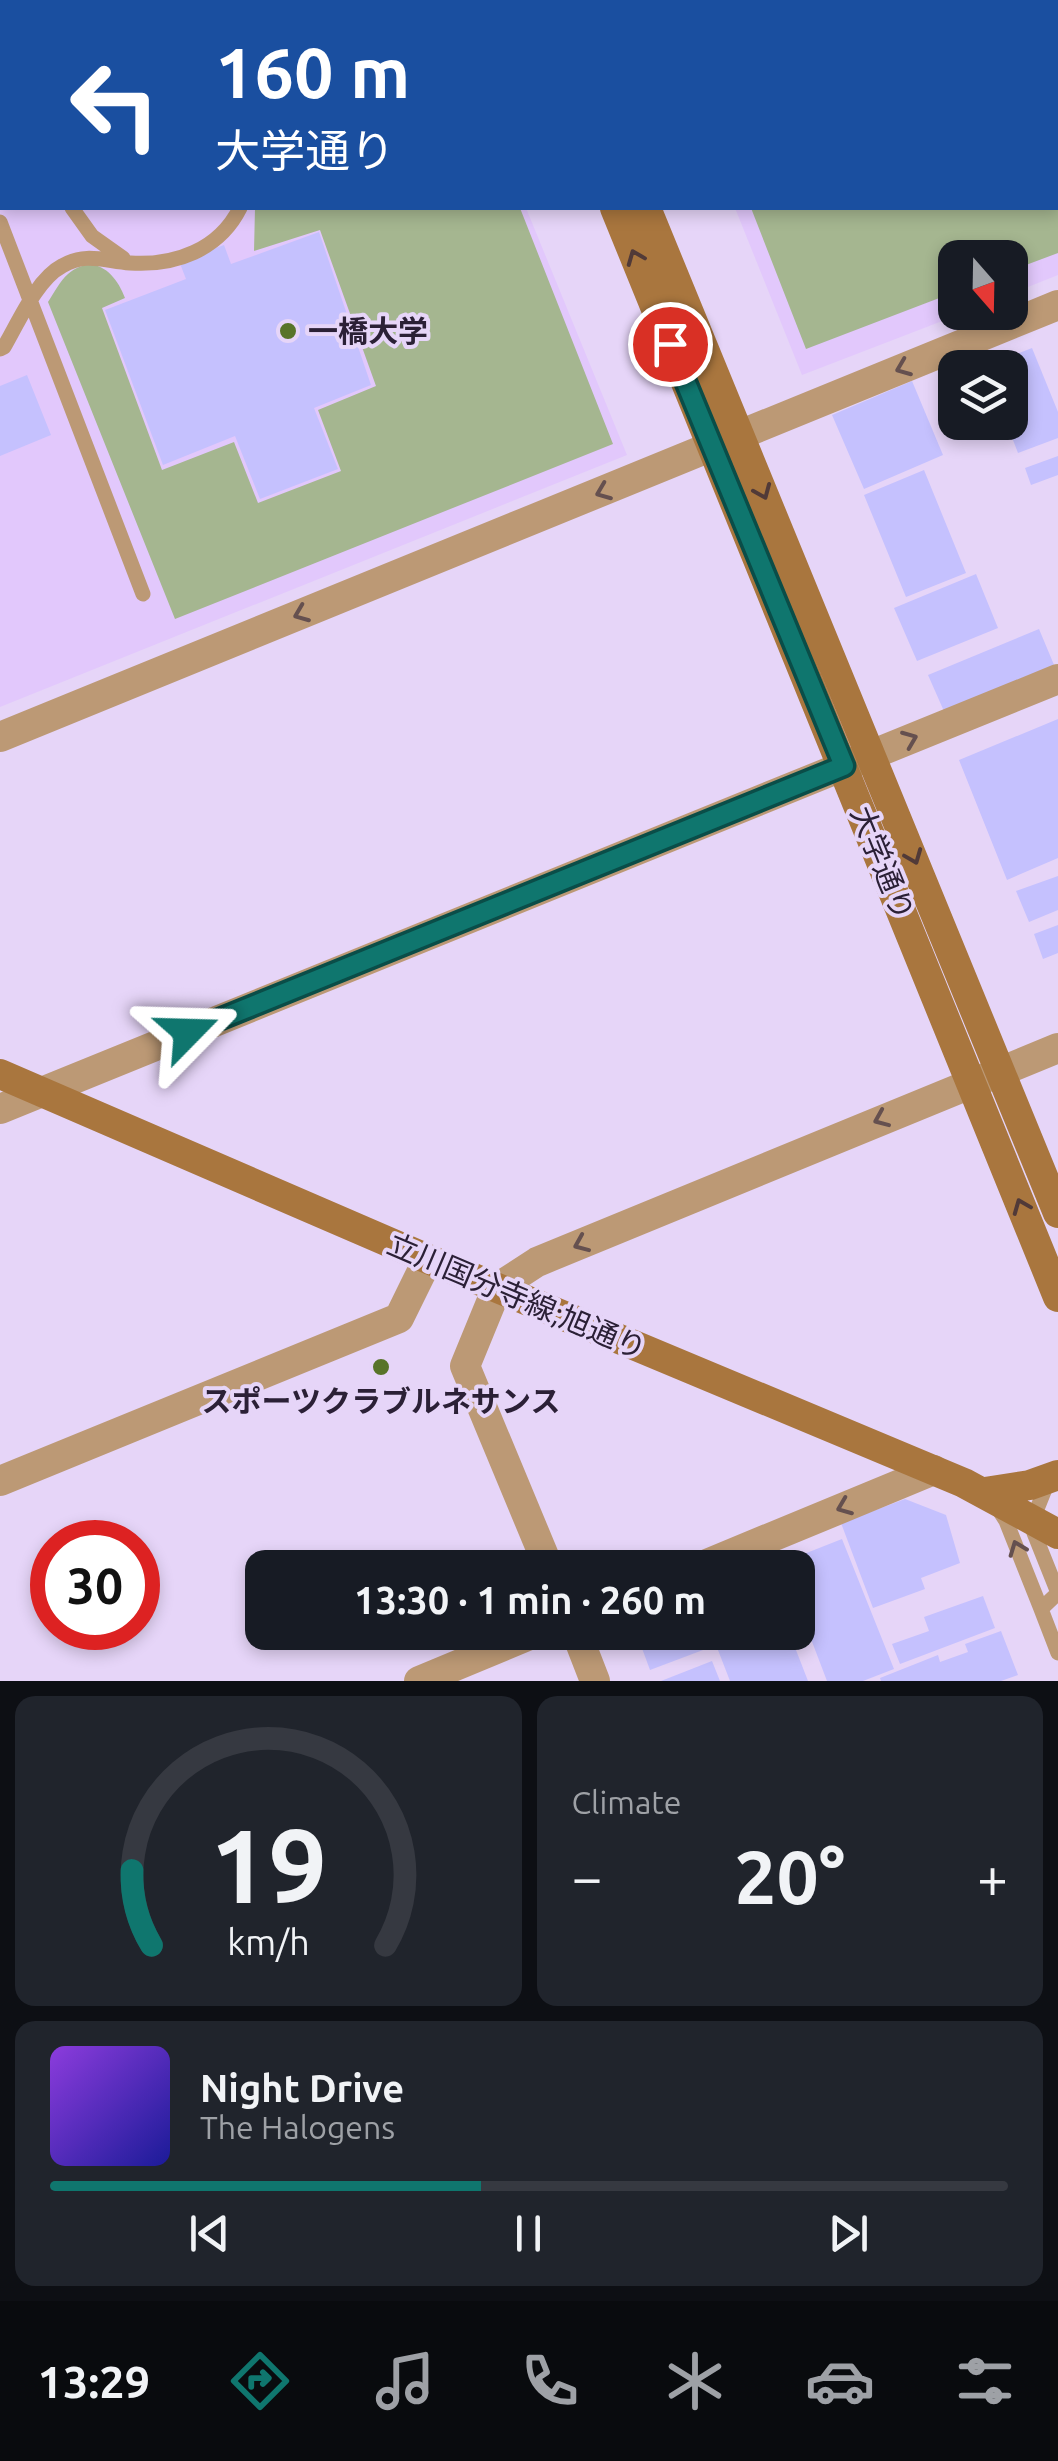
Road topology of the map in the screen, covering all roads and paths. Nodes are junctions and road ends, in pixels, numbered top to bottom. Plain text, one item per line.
1 (73, 210) edge
2 (239, 210) edge
3 (616, 210) edge
4 (647, 210) edge
5 (0, 222) edge
6 (131, 263) junction
7 (30, 299) junction
8 (1058, 304) edge
9 (0, 348) edge
10 (725, 440) junction
11 (143, 594) dead end
12 (1058, 679) edge
13 (0, 737) edge
14 (872, 754) junction
15 (844, 766) junction
16 (1058, 1048) edge
17 (1001, 1071) junction
18 (0, 1074) edge
19 (972, 1084) junction
20 (41, 1092) junction
21 (0, 1109) edge
22 (1058, 1213) edge
23 (428, 1259) junction
24 (497, 1288) junction
25 (1058, 1296) edge
26 (934, 1470) junction
27 (0, 1481) edge
28 (985, 1492) junction
29 (1050, 1499) edge
30 (542, 1550) edge
31 (740, 1550) edge
32 (1058, 1593) edge
33 (1041, 1609) junction
34 (494, 1650) edge
35 (583, 1650) edge
36 (1058, 1653) edge
37 (419, 1681) edge
38 (595, 1681) edge

1 - 6 lane
2 - 6 lane
10 -> 3 main road, 大学通り
4 - 10 main road, 大学通り
5 - 7 lane
6 - 7 lane
7 - 9 lane
7 - 11 lane
8 -> 10 street
10 -> 13 street
10 -> 14 main road, 大学通り
10 - 15 main road, 大学通り
14 -> 12 street
14 - 15 street
14 -> 17 main road, 大学通り
15 - 19 main road, 大学通り
15 - 20 street
16 - 17 street
17 - 19 street
17 - 22 main road, 大学通り
18 - 20 main road, 立川国分寺線;旭通り
19 -> 24 street
25 -> 19 main road, 大学通り
20 - 21 street
20 - 23 main road, 立川国分寺線;旭通り
23 - 24 main road, 立川国分寺線;旭通り
23 - 27 street
24 - 26 main road, 立川国分寺線;旭通り
24 - 30 street
26 - 28 main road, 立川国分寺線;旭通り
26 -> 31 street
28 - 29 main road
33 -> 28 lane
29 - 32 lane
32 - 33 lane
33 - 36 lane
34 - 37 street
35 - 38 street

